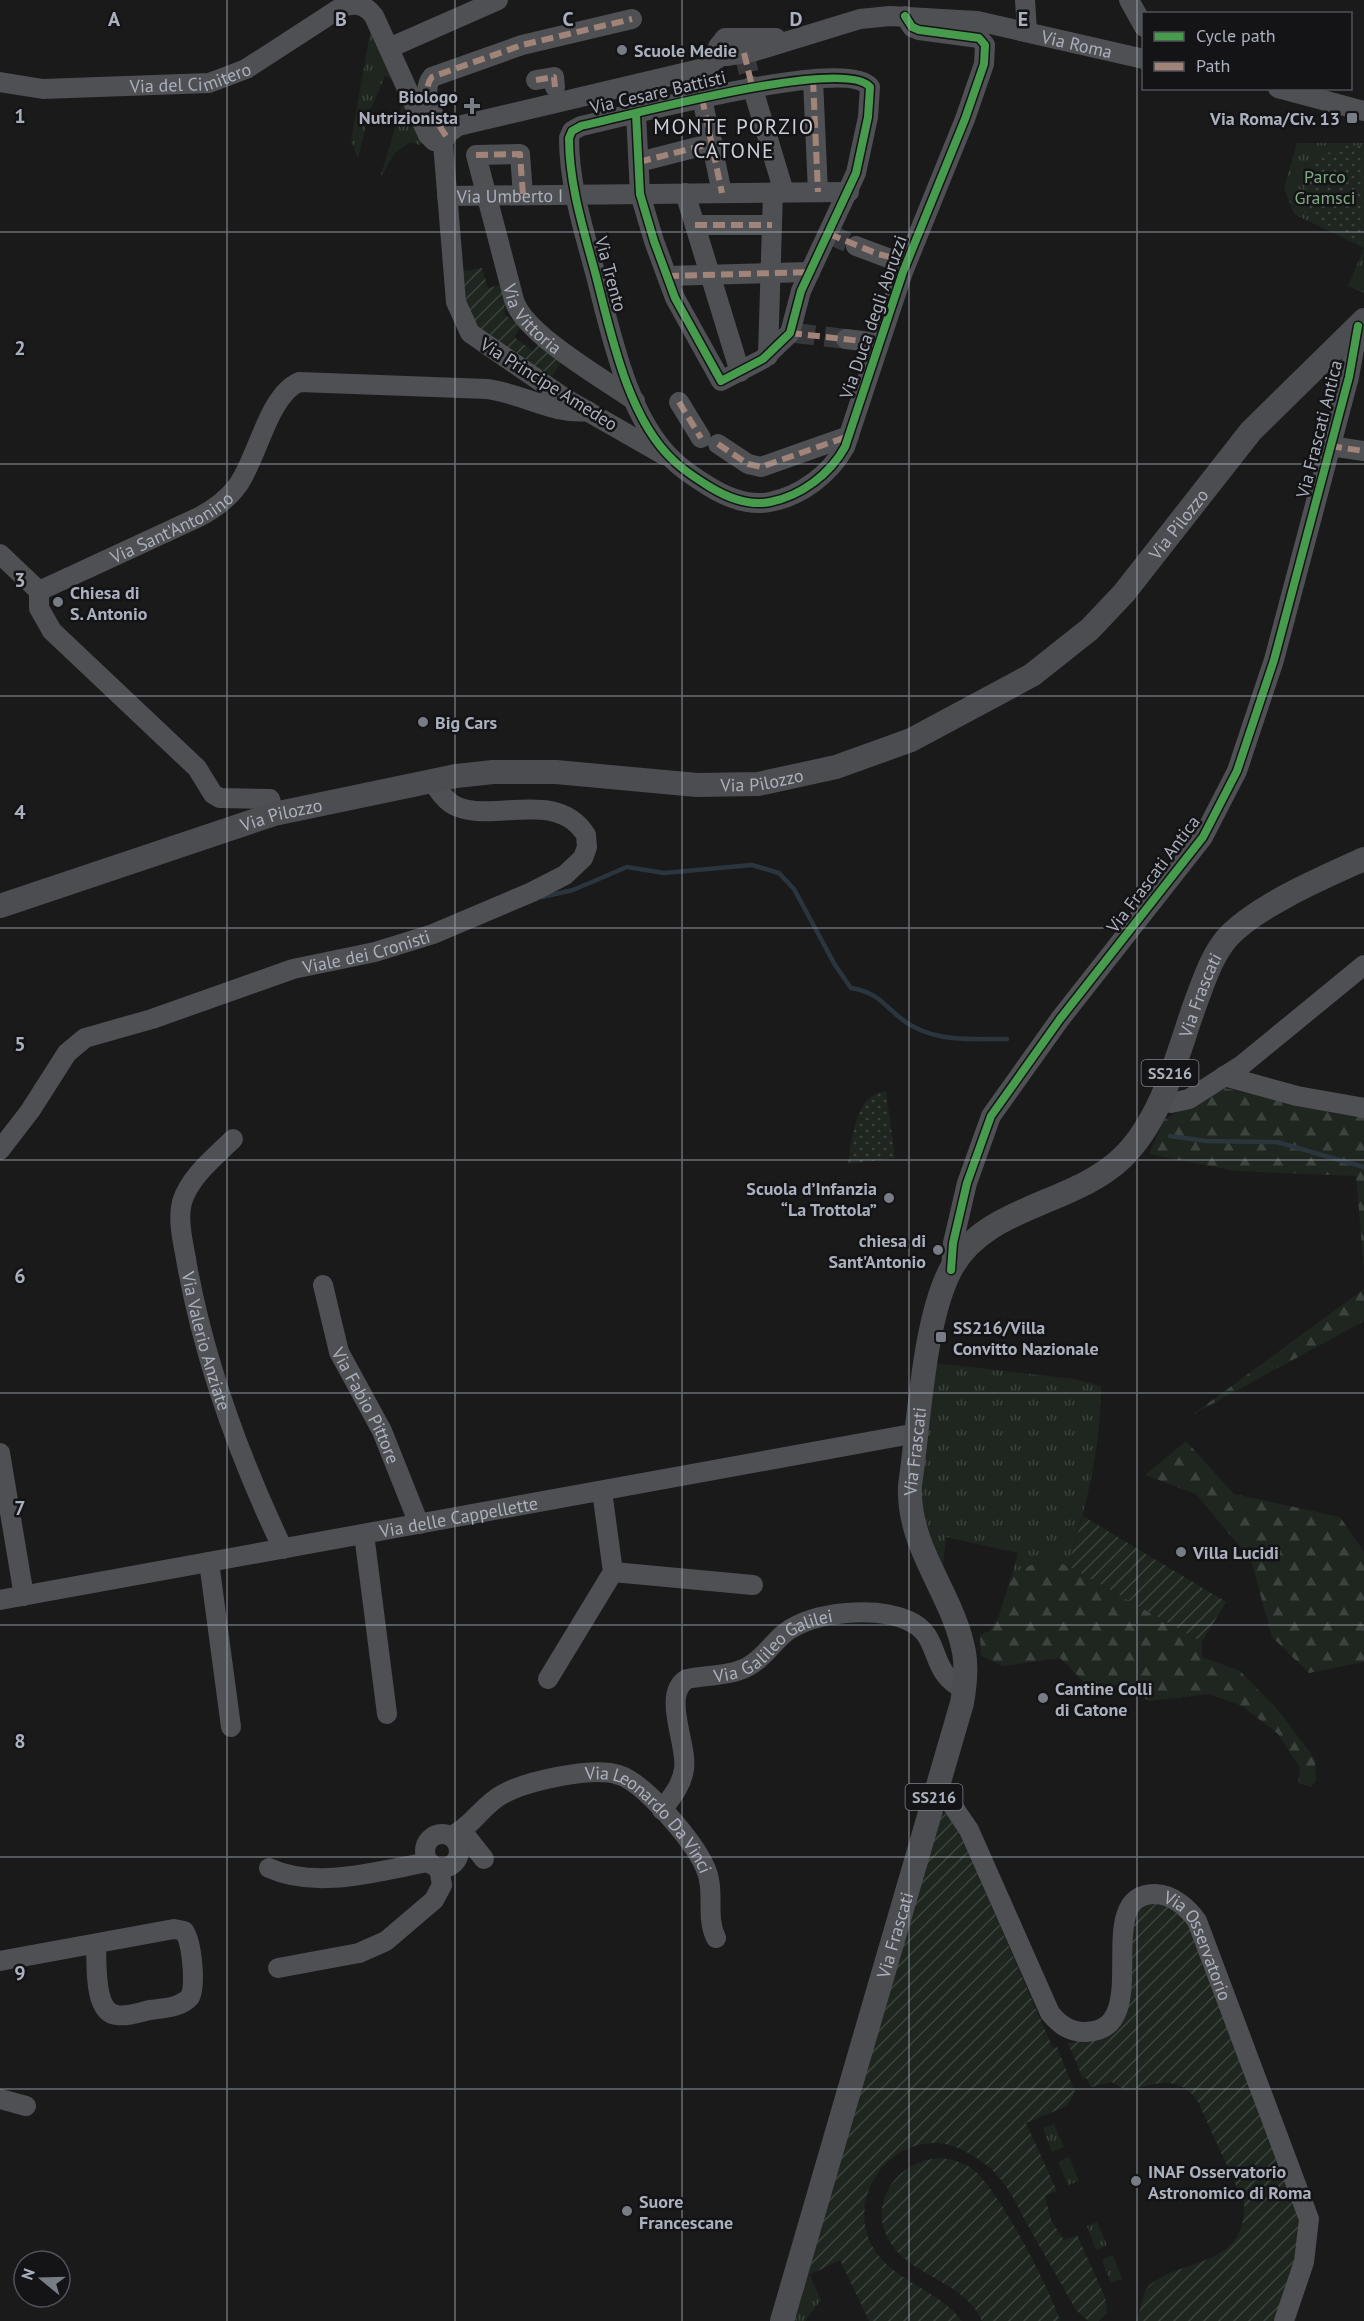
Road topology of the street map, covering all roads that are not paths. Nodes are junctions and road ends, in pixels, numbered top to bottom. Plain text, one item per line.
1 (498, 0) edge
2 (1025, 0) edge
3 (1129, 0) edge
4 (366, 3) edge
5 (904, 16) junction
6 (632, 19) dead end
7 (1142, 25) edge
8 (1027, 31) junction
9 (389, 48) junction
10 (1142, 59) edge
11 (536, 80) dead end
12 (813, 80) junction
13 (0, 82) edge
14 (752, 86) junction
15 (555, 87) dead end
16 (1285, 90) edge
17 (702, 98) junction
18 (1364, 111) edge
19 (636, 114) junction
20 (572, 131) joint
21 (445, 140) junction
22 (712, 143) junction
23 (639, 162) junction
24 (778, 192) junction
25 (818, 192) junction
26 (849, 192) junction
27 (685, 193) junction
28 (719, 193) junction
29 (640, 194) junction
30 (523, 195) junction
31 (574, 195) junction
32 (447, 196) junction
33 (487, 196) junction
34 (695, 225) junction
35 (772, 225) junction
36 (856, 246) tunnel mouth
37 (907, 261) junction
38 (810, 272) junction
39 (770, 273) junction
40 (711, 274) junction
41 (667, 276) junction
42 (1361, 323) edge
43 (846, 339) tunnel mouth
44 (879, 343) junction
45 (768, 356) junction
46 (740, 372) junction
47 (635, 401) junction
48 (679, 402) dead end
49 (588, 411) junction
50 (645, 421) joint
51 (849, 436) junction
52 (1330, 446) junction
53 (1364, 451) edge
54 (672, 459) junction
55 (0, 554) edge
56 (39, 591) junction
57 (432, 780) junction
58 (274, 814) junction
59 (1364, 859) edge
60 (0, 906) edge
61 (1364, 965) edge
62 (1224, 1076) junction
63 (1160, 1101) junction
64 (1364, 1108) edge
65 (233, 1139) dead end
66 (0, 1150) edge
67 (951, 1270) junction
68 (323, 1285) dead end
69 (917, 1433) junction
70 (0, 1453) edge
71 (602, 1491) junction
72 (419, 1524) junction
73 (364, 1534) junction
74 (282, 1549) junction
75 (209, 1562) junction
76 (613, 1572) junction
77 (753, 1585) dead end
78 (24, 1596) junction
79 (0, 1600) edge
80 (548, 1679) dead end
81 (964, 1689) junction
82 (387, 1714) dead end
83 (231, 1727) dead end
84 (938, 1784) junction
85 (662, 1810) junction
86 (456, 1834) junction
87 (484, 1859) dead end
88 (434, 1865) junction
89 (269, 1868) dead end
90 (716, 1938) dead end
91 (96, 1944) junction
92 (0, 1961) edge
93 (278, 1968) dead end
94 (0, 2099) edge
95 (26, 2106) dead end
96 (782, 2321) edge
97 (1284, 2321) edge

1 - 9 street
2 - 8 street
3 - 7 street
4 - 9 street
4 - 13 street, Via del Cimitero
5 - 8 street, Via Roma
5 - 21 street, Via Roma
5 - 37 street, Via Duca degli Abruzzi
6 - 21 street, Via Principe Amedeo
8 - 10 street, Via Roma
9 - 21 street
11 - 15 street
12 - 14 street, Via Cesare Battisti
12 - 25 street
12 - 26 street, Via Cesare Battisti
14 - 17 street, Via Cesare Battisti
14 - 24 street
16 - 18 street
17 - 19 street, Via Cesare Battisti
17 - 22 street
19 - 20 street, Via Cesare Battisti
19 - 23 street
20 - 31 street, Via Trento
21 - 32 street, Via Principe Amedeo
22 - 23 street
22 - 28 street
23 - 29 street
24 - 25 street, Via Umberto I
24 - 28 street, Via Umberto I
24 - 35 street
25 - 26 street, Via Umberto I
26 - 38 street
27 - 28 street, Via Umberto I
27 - 29 street, Via Umberto I
27 - 34 street
29 - 31 street, Via Umberto I
29 - 41 street
30 - 31 street, Via Umberto I
30 - 33 street, Via Umberto I
30 - 33 street, Via Vittoria
31 - 47 street, Via Trento
32 - 33 street, Via Umberto I
32 - 49 street, Via Principe Amedeo
33 - 47 street, Via Vittoria
34 - 35 street
34 - 40 street
35 - 39 street
36 - 37 street
37 - 44 street, Via Duca degli Abruzzi
38 - 39 street
38 - 45 street
39 - 40 street
39 - 45 street
40 - 41 street
40 - 46 street
41 - 46 street
42 - 52 street, Via Frascati Antica
42 - 57 main road, Via Pilozzo
43 - 44 street
44 - 51 street, Via Duca degli Abruzzi
45 - 46 street
47 - 50 street, Via Trento
48 - 51 street
49 - 54 street, Via Principe Amedeo
49 - 56 street, Via Sant'Antonino
50 - 54 street, Via Duca degli Abruzzi
51 - 54 street, Via Duca degli Abruzzi
52 - 53 street
52 - 67 street, Via Frascati Antica
55 - 56 street
56 - 58 street
57 - 58 main road, Via Pilozzo
57 - 66 street, Viale dei Cronisti
58 - 60 main road, Via Pilozzo
59 - 63 main road, Via Frascati / SS216
61 - 62 street
62 - 63 street
62 - 64 street
63 - 67 main road, Via Frascati / SS216
65 - 74 street, Via Valerio Anziate
67 - 69 main road, Via Frascati / SS216
68 - 72 street, Via Fabio Pittore
69 - 71 street, Via delle Cappellette
69 - 81 main road, Via Frascati / SS216
70 - 78 street
71 - 72 street, Via delle Cappellette
71 - 76 street
72 - 73 street, Via delle Cappellette
73 - 74 street, Via delle Cappellette
73 - 82 street
74 - 75 street, Via delle Cappellette
75 - 78 street, Via delle Cappellette
75 - 83 street
76 - 77 street
76 - 80 street
78 - 79 street, Via delle Cappellette
81 - 84 main road, Via Frascati / SS216
81 - 85 street, Via Galileo Galilei
84 - 96 main road, Via Frascati / SS216
84 - 97 street, Via Osservatorio
85 - 86 street, Via Leonardo Da Vinci
85 - 90 street, Via Leonardo Da Vinci
86 - 87 street
86 - 88 street
88 - 89 street
88 - 93 street
91 - 91 street
91 - 92 street
94 - 95 street

